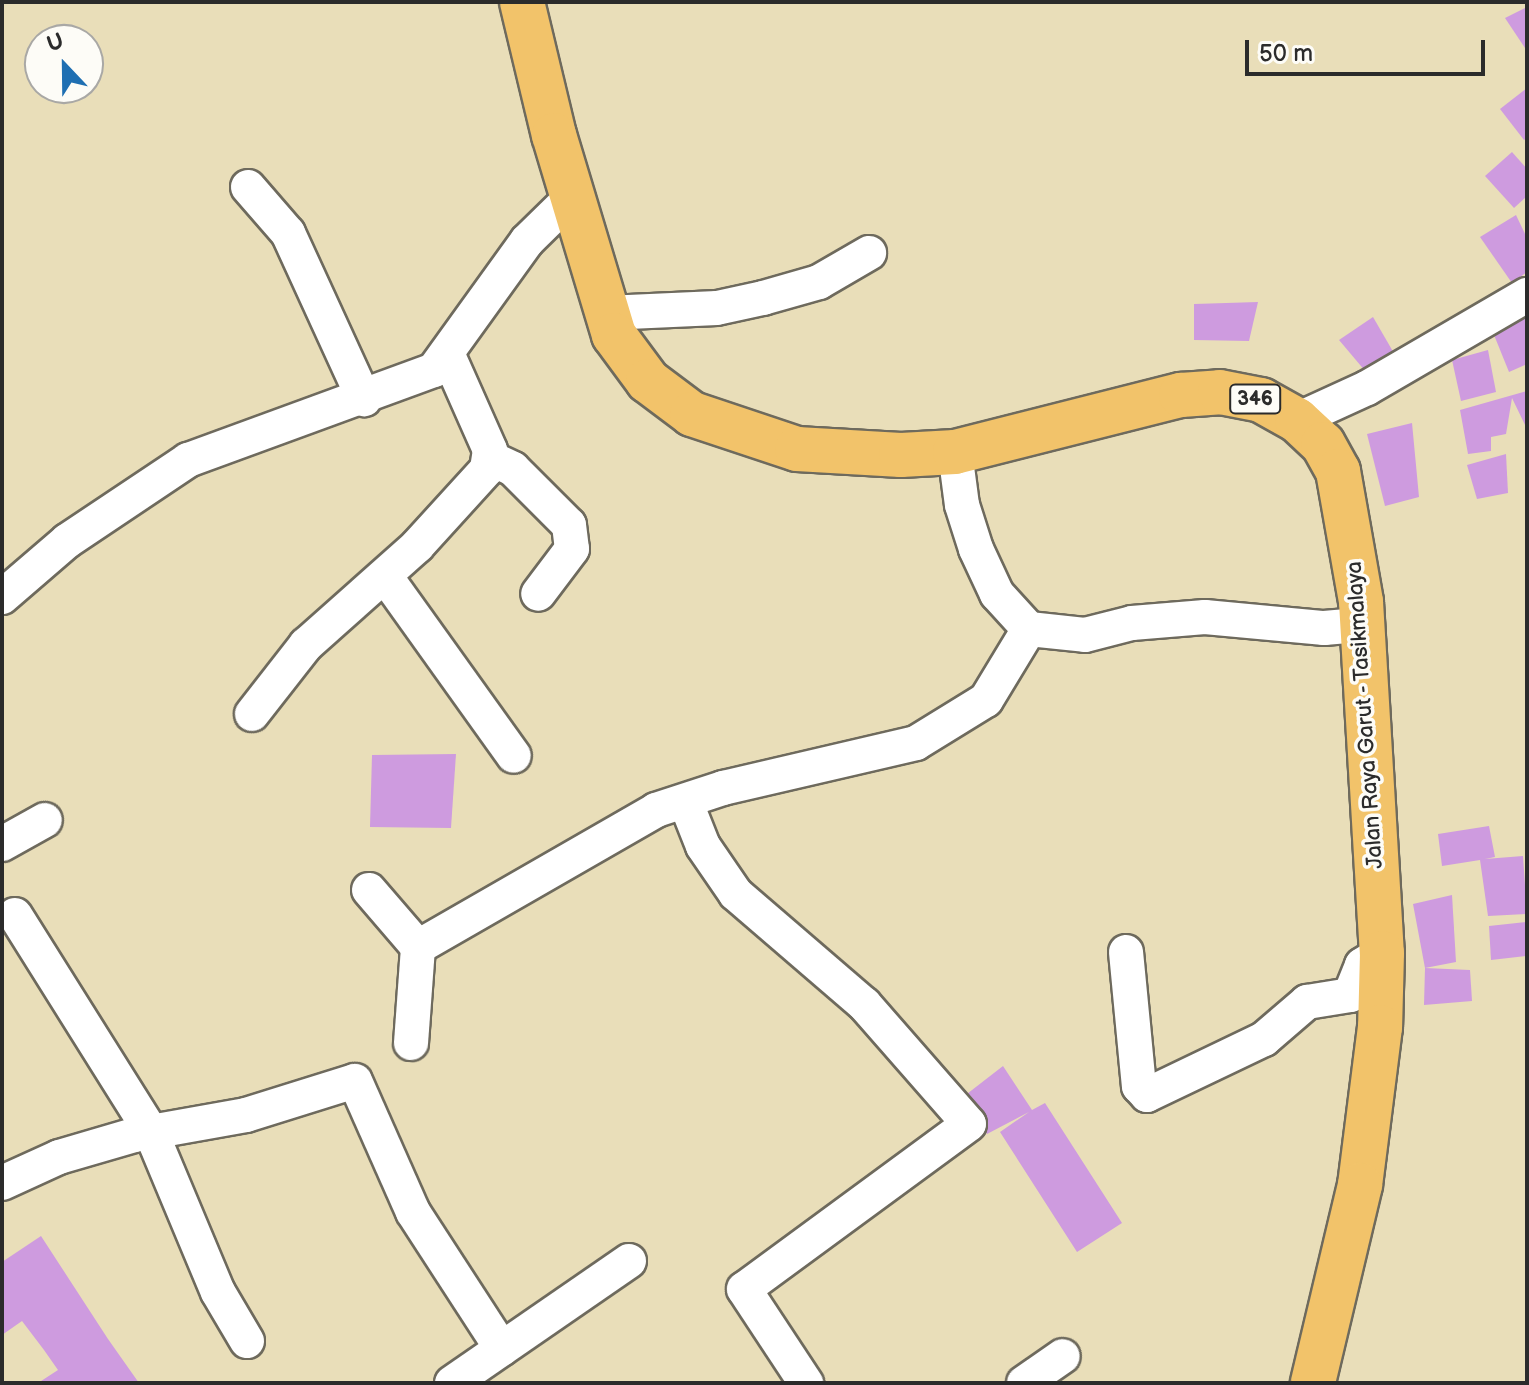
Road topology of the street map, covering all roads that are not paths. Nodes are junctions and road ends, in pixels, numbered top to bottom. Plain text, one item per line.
1 (522, 2) edge
2 (248, 187) dead end
3 (572, 197) junction
4 (869, 253) dead end
5 (1527, 295) edge
6 (606, 313) junction
7 (447, 353) junction
8 (364, 399) junction
9 (1297, 420) junction
10 (955, 452) junction
11 (492, 459) junction
12 (385, 576) junction
13 (538, 594) dead end
14 (2, 597) edge
15 (1359, 625) junction
16 (1029, 629) junction
17 (252, 714) dead end
18 (514, 756) dead end
19 (686, 803) junction
20 (45, 820) dead end
21 (2, 844) edge
22 (369, 890) dead end
23 (15, 915) dead end
24 (418, 947) junction
25 (1126, 952) dead end
26 (1382, 953) junction
27 (411, 1043) dead end
28 (151, 1132) junction
29 (2, 1183) edge
30 (629, 1261) dead end
31 (247, 1341) dead end
32 (502, 1349) junction
33 (1063, 1356) dead end
34 (452, 1383) edge
35 (806, 1383) edge
36 (1024, 1383) edge
37 (1313, 1383) edge

1 - 3 main road, Jalan Raya Garut - Tasikmalaya / 346
2 - 8 street
3 - 6 main road, Jalan Raya Garut - Tasikmalaya / 346
3 - 7 street
4 - 6 street
5 - 9 street
6 - 10 main road, Jalan Raya Garut - Tasikmalaya / 346
7 - 8 street
7 - 11 street
8 - 14 street
9 - 10 main road, Jalan Raya Garut - Tasikmalaya / 346
9 - 15 main road, Jalan Raya Garut - Tasikmalaya / 346
10 - 16 street
11 - 12 street
11 - 13 street
12 - 17 street
12 - 18 street
15 - 16 street
15 - 26 main road, Jalan Raya Garut - Tasikmalaya / 346
16 - 19 street
19 - 24 street
19 - 35 street
20 - 21 street
22 - 24 street
23 - 28 street
24 - 27 street
25 - 26 street
26 - 37 main road, Jalan Raya Garut - Tasikmalaya / 346
28 - 29 street
28 - 31 street
28 - 32 street
30 - 32 street
32 - 34 street
33 - 36 street

